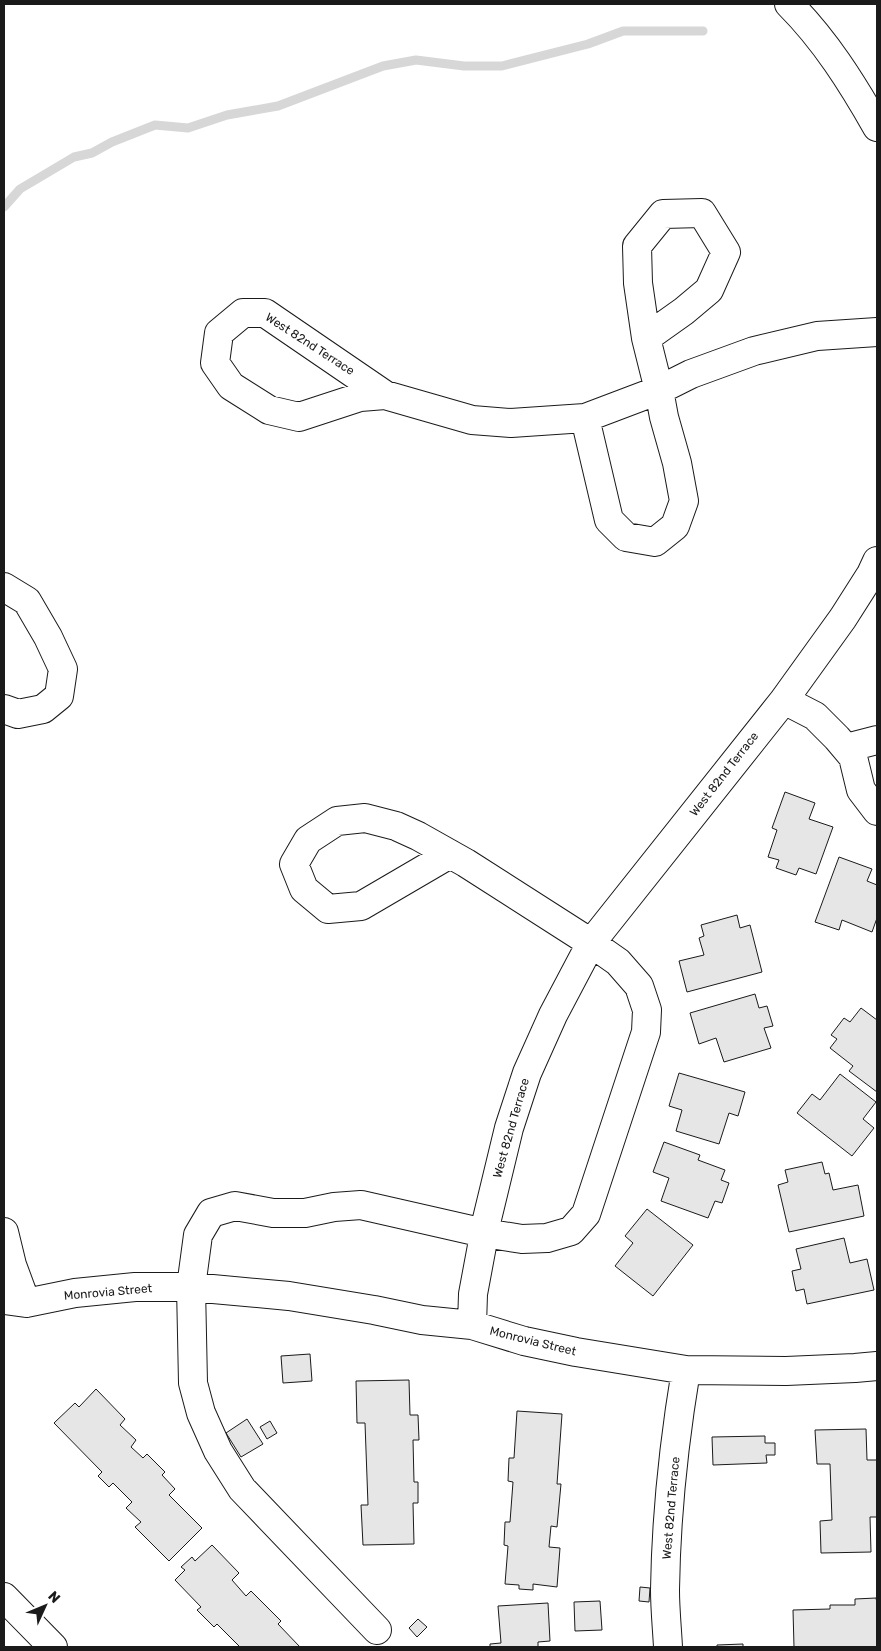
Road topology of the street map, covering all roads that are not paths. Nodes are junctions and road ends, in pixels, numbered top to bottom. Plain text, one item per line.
1 (803, 8) edge
2 (877, 127) edge
3 (877, 332) edge
4 (646, 338) dead end
5 (659, 390) junction
6 (385, 395) junction
7 (585, 418) junction
8 (877, 561) edge
9 (4, 587) edge
10 (784, 700) junction
11 (4, 709) edge
12 (877, 740) edge
13 (846, 748) junction
14 (877, 811) edge
15 (450, 854) junction
16 (592, 943) junction
17 (4, 1232) edge
18 (484, 1233) junction
19 (191, 1287) junction
20 (15, 1302) edge
21 (4, 1321) edge
22 (472, 1325) junction
23 (877, 1366) edge
24 (686, 1370) junction
25 (4, 1597) edge
26 (377, 1630) dead end
27 (52, 1647) edge
28 (668, 1647) edge

1 - 2 street
3 - 5 street, West 82nd Terrace
4 - 5 street
5 - 7 street, West 82nd Terrace
5 - 7 street
6 - 6 street, West 82nd Terrace
6 - 7 street, West 82nd Terrace
8 - 10 street, West 82nd Terrace
9 - 11 street
10 - 13 street
10 - 16 street, West 82nd Terrace
12 - 13 street
13 - 14 street
15 - 15 street
15 - 16 street
16 - 18 street, West 82nd Terrace
16 - 18 street
17 - 20 street
18 - 19 street
18 - 22 street, West 82nd Terrace
19 - 20 street, Monrovia Street
19 - 22 street, Monrovia Street
19 - 26 street
20 - 21 street, Monrovia Street
22 - 24 street, Monrovia Street
23 - 24 street, Monrovia Street
24 - 28 street, West 82nd Terrace
25 - 27 street

